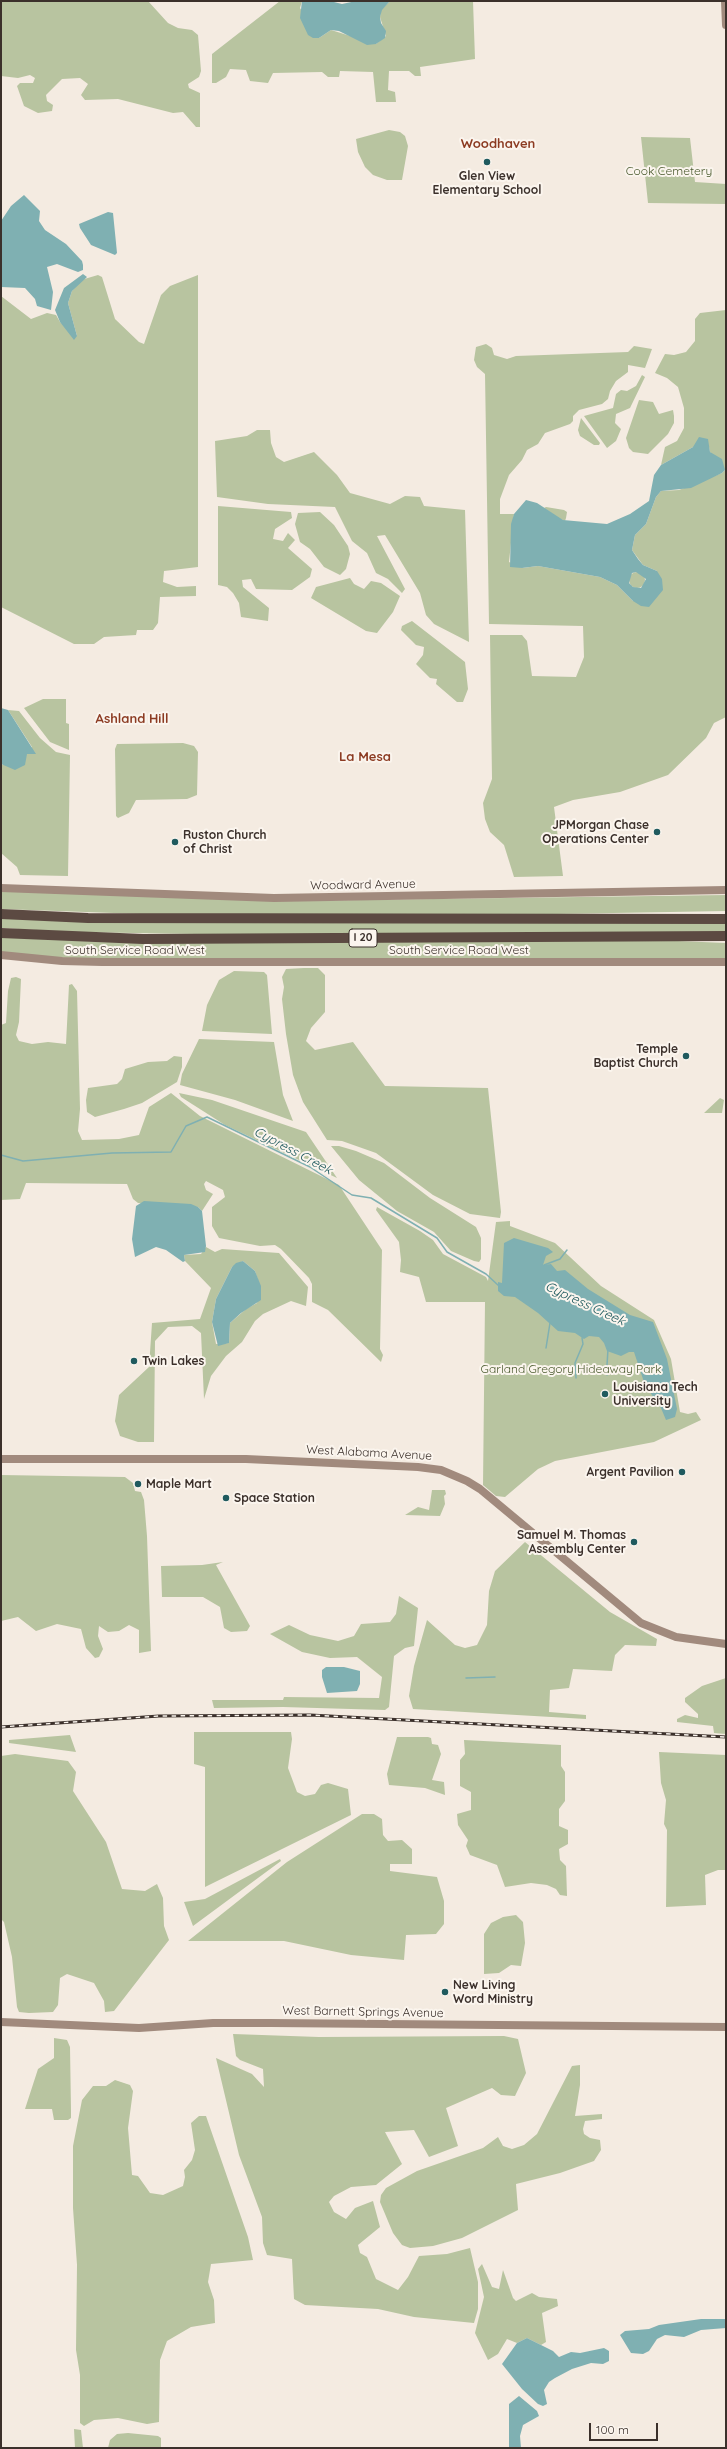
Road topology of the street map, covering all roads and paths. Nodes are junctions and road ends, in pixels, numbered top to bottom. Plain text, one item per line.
1 (725, 1) edge
2 (726, 25) edge
3 (1, 888) edge
4 (726, 890) edge
5 (1, 914) edge
6 (726, 918) edge
7 (1, 933) edge
8 (726, 936) edge
9 (1, 954) edge
10 (726, 962) edge
11 (1, 1459) edge
12 (726, 1644) edge
13 (1, 2022) edge
14 (726, 2027) edge

1 - 2 main road
3 - 4 main road, Woodward Avenue
5 - 6 highway, I 20
7 - 8 highway, I 20
9 - 10 main road, South Service Road West
11 - 12 main road, West Alabama Avenue
13 - 14 main road, West Barnett Springs Avenue

